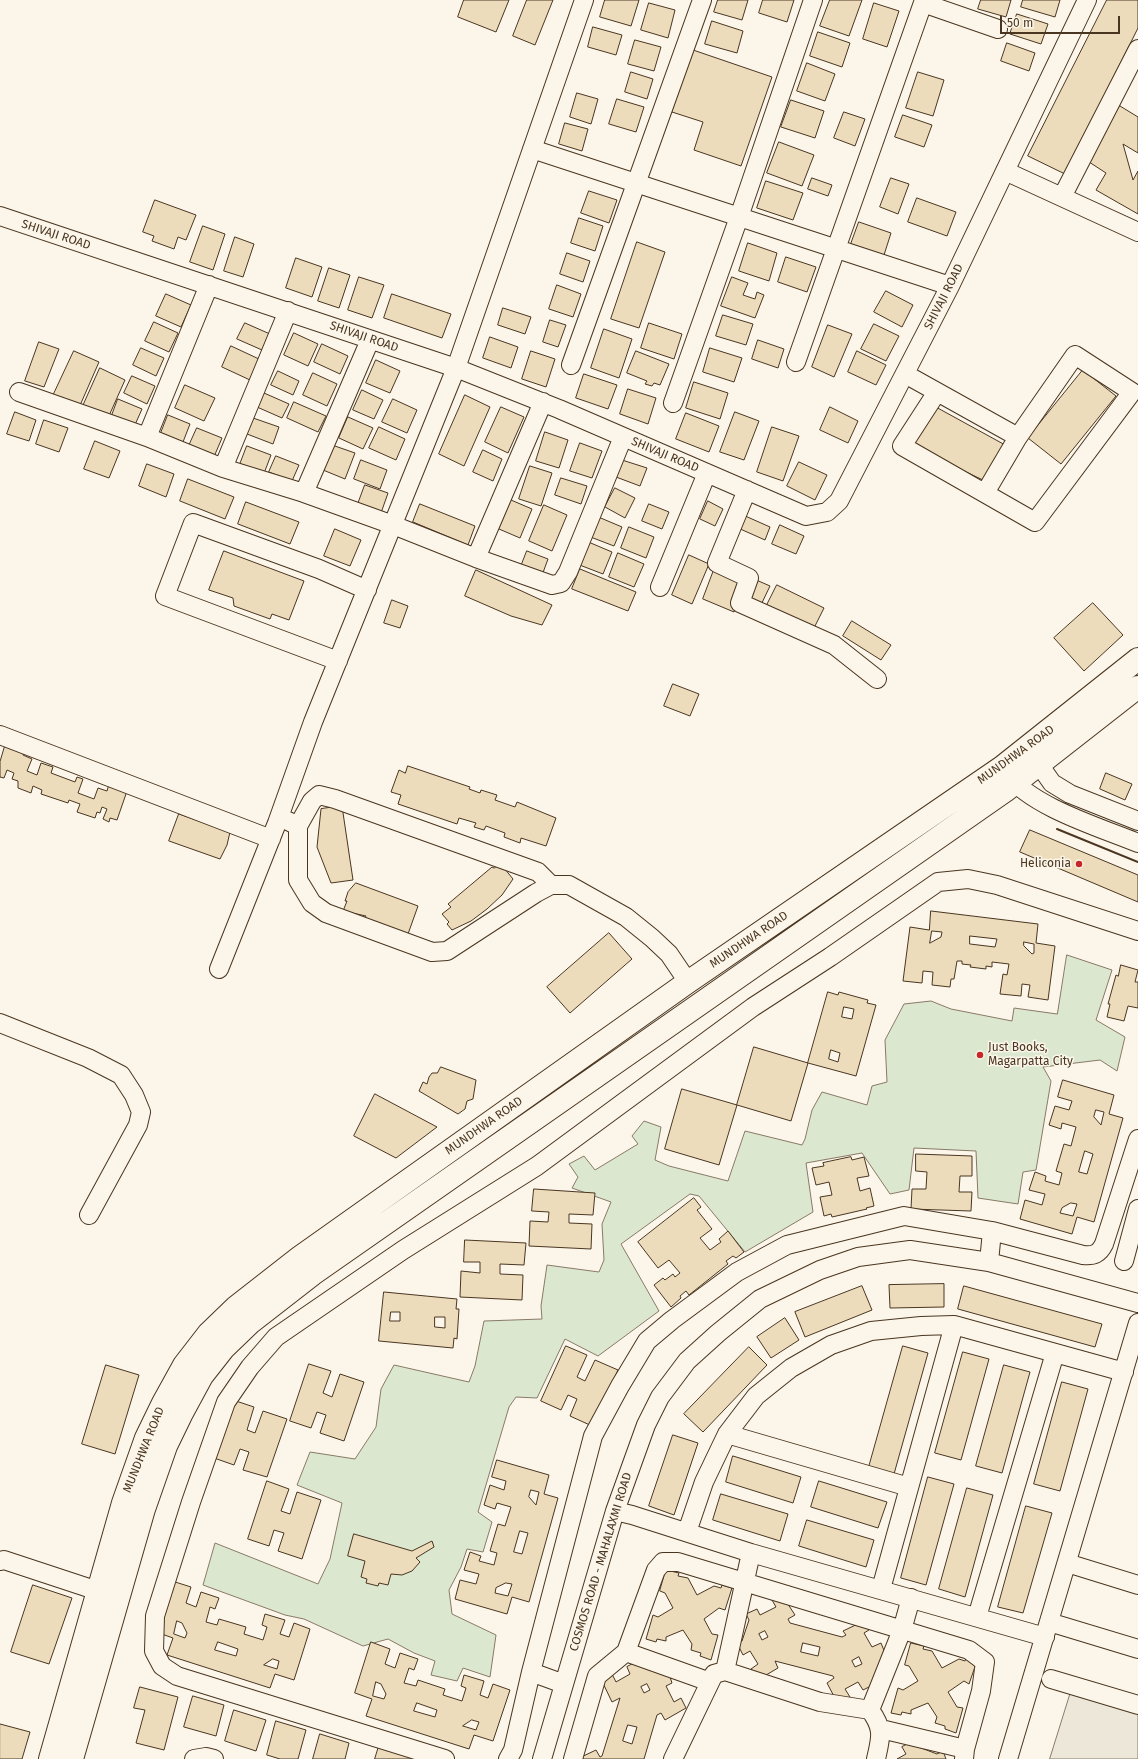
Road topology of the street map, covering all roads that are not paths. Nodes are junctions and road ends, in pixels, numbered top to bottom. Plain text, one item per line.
1 (584, 0) edge
2 (702, 0) edge
3 (813, 0) edge
4 (1087, 0) edge
5 (923, 2) edge
6 (998, 29) dead end
7 (1138, 49) edge
8 (532, 150) junction
9 (1005, 171) junction
10 (636, 184) junction
11 (1062, 197) junction
12 (0, 216) edge
13 (739, 217) junction
14 (1138, 232) edge
15 (836, 249) junction
16 (209, 285) junction
17 (950, 286) junction
18 (288, 311) junction
19 (370, 340) junction
20 (796, 362) dead end
21 (571, 365) dead end
22 (456, 368) junction
23 (905, 374) junction
24 (19, 392) dead end
25 (938, 392) junction
26 (543, 402) junction
27 (673, 403) dead end
28 (624, 437) junction
29 (1018, 437) junction
30 (147, 438) junction
31 (223, 468) junction
32 (707, 473) junction
33 (747, 490) junction
34 (304, 493) junction
35 (985, 493) junction
36 (392, 525) junction
37 (476, 558) junction
38 (660, 588) dead end
39 (367, 590) junction
40 (1138, 659) edge
41 (338, 661) junction
42 (877, 678) dead end
43 (1138, 687) edge
44 (0, 735) edge
45 (1027, 747) junction
46 (1039, 766) junction
47 (1002, 767) junction
48 (1014, 784) junction
49 (279, 817) junction
50 (1138, 822) edge
51 (298, 826) junction
52 (271, 839) junction
53 (1138, 843) edge
54 (551, 885) junction
55 (1138, 932) edge
56 (219, 969) dead end
57 (688, 982) junction
58 (0, 1023) edge
59 (547, 1082) junction
60 (561, 1101) junction
61 (1138, 1139) edge
62 (1138, 1209) edge
63 (89, 1215) dead end
64 (992, 1231) junction
65 (1124, 1261) dead end
66 (989, 1262) junction
67 (1138, 1303) edge
68 (1138, 1323) edge
69 (954, 1325) junction
70 (1055, 1353) junction
71 (1124, 1372) junction
72 (726, 1434) junction
73 (909, 1487) junction
74 (615, 1511) junction
75 (687, 1532) junction
76 (751, 1553) junction
77 (0, 1561) edge
78 (1067, 1562) junction
79 (744, 1583) junction
80 (1138, 1585) edge
81 (882, 1589) junction
82 (98, 1591) junction
83 (911, 1598) junction
84 (977, 1617) junction
85 (1047, 1629) junction
86 (902, 1630) junction
87 (1138, 1649) edge
88 (626, 1652) junction
89 (725, 1671) junction
90 (531, 1672) junction
91 (1051, 1679) dead end
92 (710, 1682) junction
93 (564, 1684) junction
94 (1138, 1704) edge
95 (870, 1710) junction
96 (881, 1729) junction
97 (964, 1754) edge
98 (50, 1759) edge
99 (72, 1759) edge
100 (194, 1759) edge
101 (214, 1759) edge
102 (445, 1759) edge
103 (508, 1759) edge
104 (542, 1759) edge
105 (573, 1759) edge
106 (673, 1759) edge
107 (876, 1759) edge
108 (1008, 1759) edge

1 - 8 street
2 - 10 street
3 - 13 street
4 - 9 street, SHIVAJI ROAD
5 - 6 street
5 - 15 street
7 - 11 street
8 - 10 street
8 - 22 street
9 - 11 street
9 - 17 street, SHIVAJI ROAD
10 - 13 street
10 - 21 street
11 - 14 street
12 - 16 street, SHIVAJI ROAD
13 - 15 street
13 - 27 street
15 - 17 street
15 - 20 street
16 - 18 street, SHIVAJI ROAD
16 - 30 street
17 - 23 street, SHIVAJI ROAD
18 - 19 street, SHIVAJI ROAD
18 - 31 street
19 - 22 street, SHIVAJI ROAD
19 - 34 street
22 - 26 street, SHIVAJI ROAD
22 - 36 street
23 - 25 street
23 - 33 street, SHIVAJI ROAD
24 - 30 street
25 - 29 street
25 - 35 street
26 - 28 street, SHIVAJI ROAD
26 - 37 street
28 - 32 street, SHIVAJI ROAD
28 - 37 street
29 - 35 street
29 - 35 street
30 - 31 street
31 - 34 street
32 - 33 street, SHIVAJI ROAD
32 - 38 street
33 - 42 street
34 - 36 street
36 - 37 street
36 - 39 street
39 - 41 street
39 - 41 street
40 - 45 highway, MUNDHWA ROAD
41 - 49 street
43 - 46 highway, MUNDHWA ROAD
44 - 52 street
45 - 46 street
45 - 47 highway, MUNDHWA ROAD
46 - 48 highway, MUNDHWA ROAD
46 - 50 street
47 - 48 street
47 - 57 highway, MUNDHWA ROAD
48 - 53 street
48 - 60 highway, MUNDHWA ROAD
49 - 51 street
49 - 52 street
51 - 54 street
51 - 54 street
52 - 56 street
54 - 57 street
55 - 102 street
57 - 59 highway, MUNDHWA ROAD
58 - 63 street
59 - 60 highway
59 - 82 highway, MUNDHWA ROAD
60 - 99 highway, MUNDHWA ROAD
61 - 64 street
62 - 65 street
64 - 66 street
64 - 90 street
66 - 67 street, COSMOS ROAD - MAHALAXMI ROAD
66 - 74 street, COSMOS ROAD - MAHALAXMI ROAD
68 - 71 street
69 - 70 street
69 - 72 street
69 - 73 street
70 - 71 street
70 - 84 street
71 - 78 street
72 - 73 street
72 - 75 street
73 - 81 street
74 - 75 street
74 - 93 street, COSMOS ROAD - MAHALAXMI ROAD
75 - 76 street
76 - 79 street
76 - 81 street
77 - 82 street
78 - 80 street
78 - 85 street
79 - 86 street
79 - 88 street
79 - 89 street
81 - 83 street
82 - 98 highway, MUNDHWA ROAD
83 - 84 street
83 - 86 street
84 - 85 street
85 - 87 street
85 - 108 street
86 - 95 street
86 - 97 street
88 - 92 street
88 - 105 street
89 - 92 street
89 - 95 street
90 - 93 street
90 - 103 street
91 - 94 street
92 - 106 street
93 - 104 street, COSMOS ROAD - MAHALAXMI ROAD
95 - 96 street
96 - 97 street
96 - 107 street
100 - 101 street

